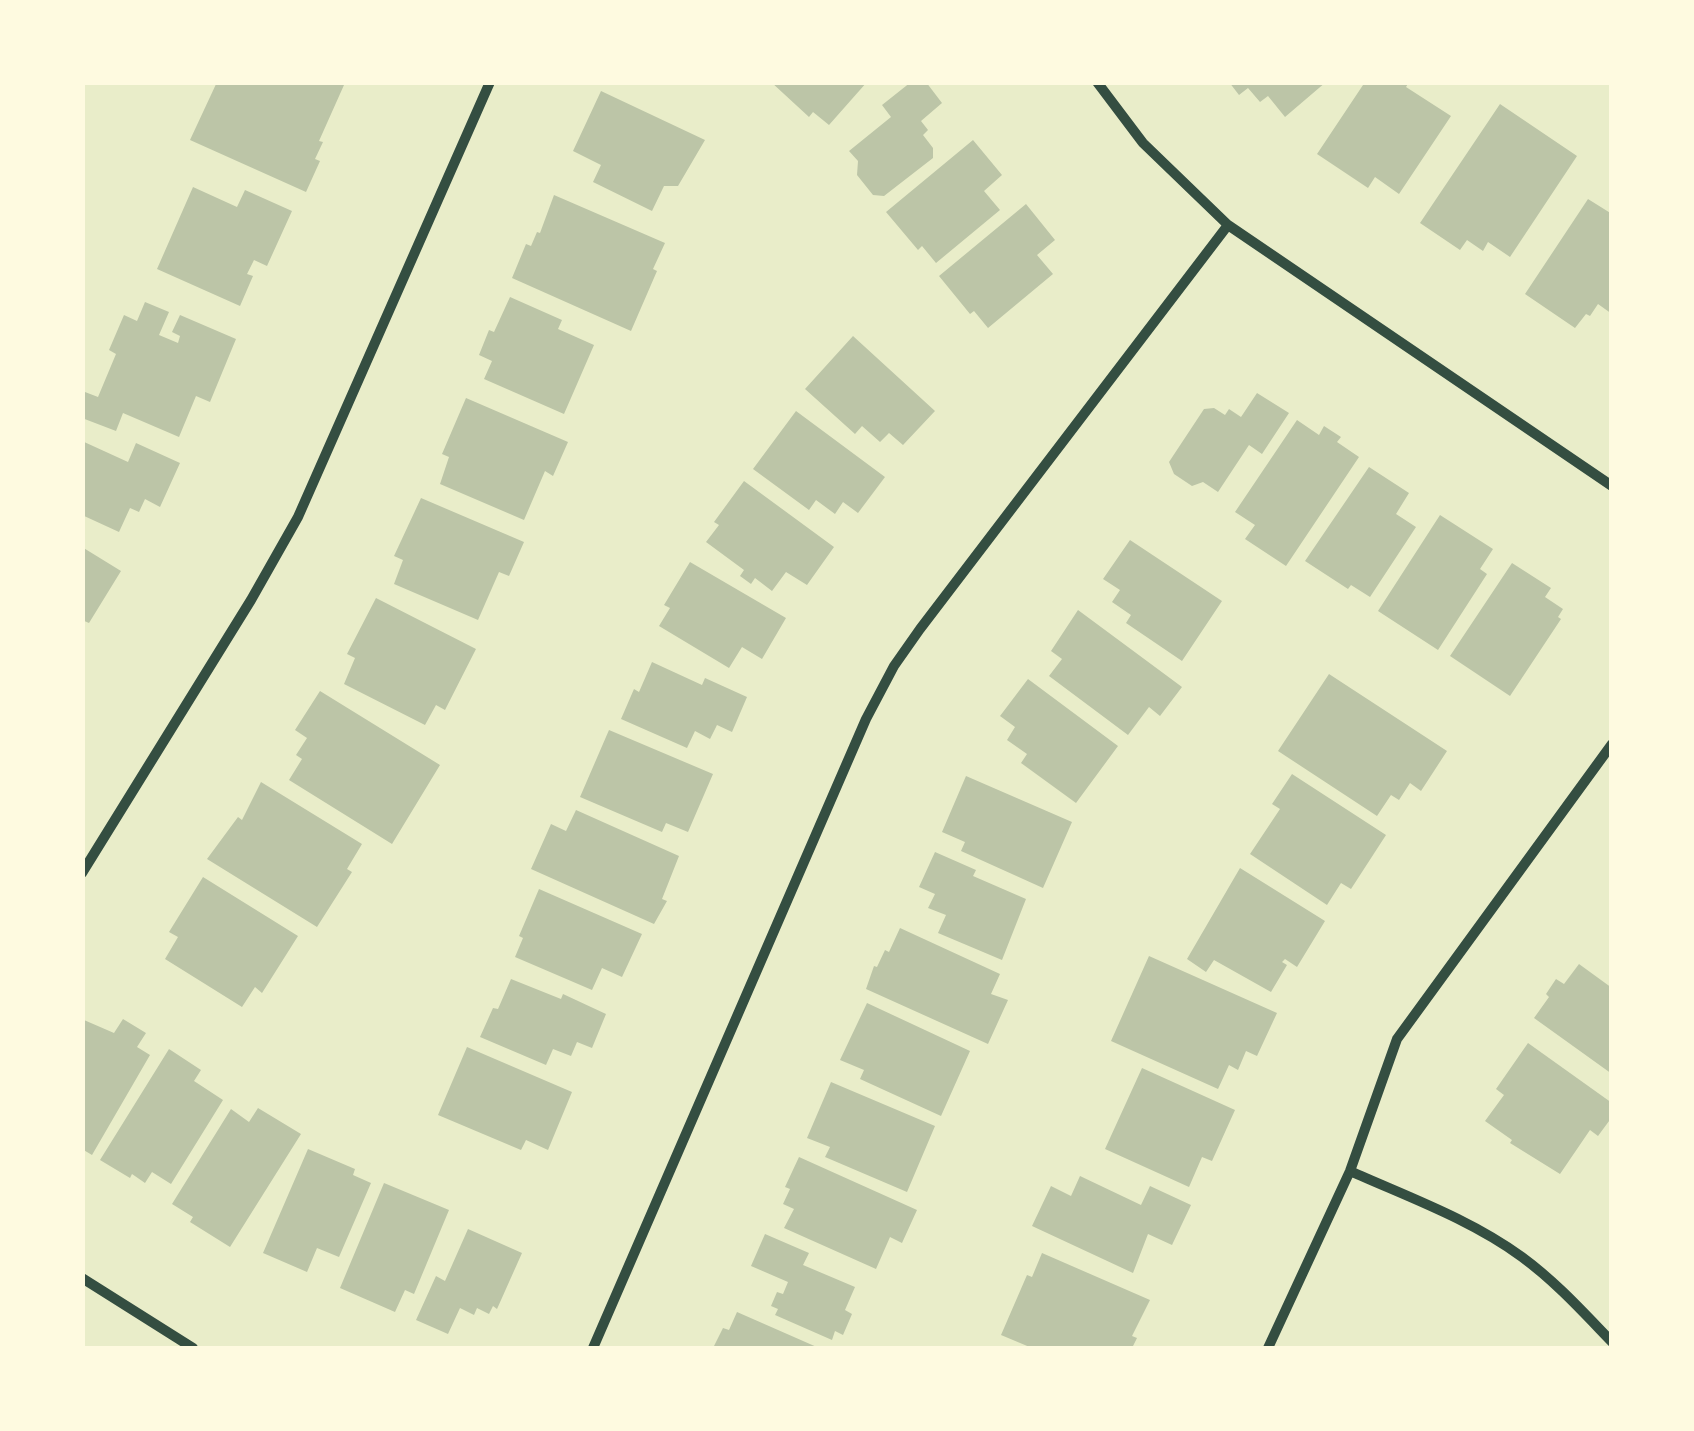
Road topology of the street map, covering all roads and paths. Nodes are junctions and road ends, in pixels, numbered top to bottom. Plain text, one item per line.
1 (490, 82) edge
2 (1097, 82) edge
3 (1228, 224) junction
4 (1612, 486) edge
5 (1612, 744) edge
6 (82, 873) edge
7 (1350, 1170) junction
8 (82, 1278) edge
9 (1612, 1342) edge
10 (193, 1348) edge
11 (594, 1348) edge
12 (1268, 1348) edge

1 - 6 street
2 - 3 street
3 - 4 street
3 - 11 street
5 - 7 street
7 - 9 street
7 - 12 street
8 - 10 street

